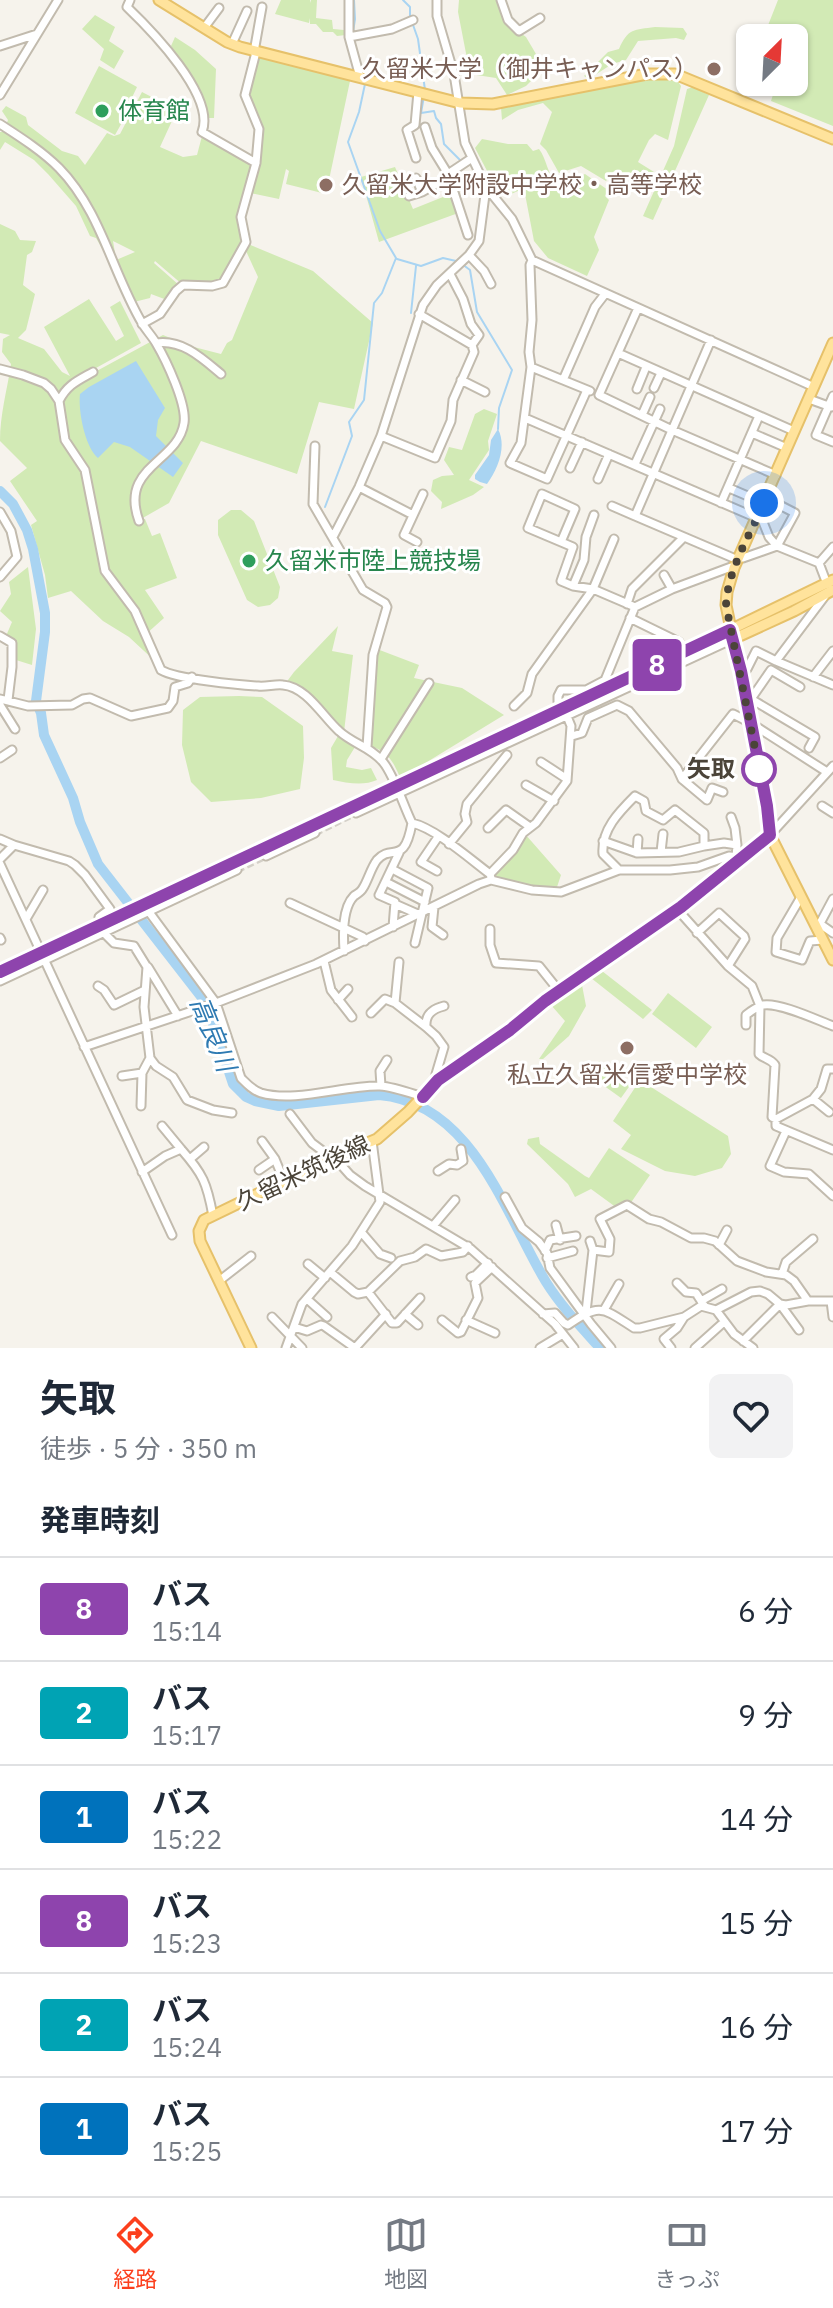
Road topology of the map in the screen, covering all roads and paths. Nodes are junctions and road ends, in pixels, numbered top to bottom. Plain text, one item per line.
1 (58, 0) edge
2 (130, 0) edge
3 (159, 0) edge
4 (349, 0) edge
5 (437, 0) edge
6 (501, 0) edge
7 (262, 7) dead end
8 (219, 8) dead end
9 (247, 11) dead end
10 (540, 18) dead end
11 (413, 20) dead end
12 (204, 28) junction
13 (37, 34) junction
14 (349, 37) junction
15 (232, 44) junction
16 (0, 46) edge
17 (255, 52) junction
18 (360, 77) junction
19 (418, 92) junction
20 (0, 95) edge
21 (460, 103) junction
22 (0, 124) edge
23 (425, 127) dead end
24 (833, 139) edge
25 (416, 158) dead end
26 (472, 158) junction
27 (256, 163) junction
28 (448, 176) junction
29 (416, 178) dead end
30 (486, 187) junction
31 (422, 192) junction
32 (409, 196) dead end
33 (468, 235) dead end
34 (469, 255) junction
35 (532, 260) junction
36 (450, 274) junction
37 (491, 284) dead end
38 (605, 294) junction
39 (638, 308) junction
40 (419, 314) junction
41 (142, 324) junction
42 (711, 340) junction
43 (156, 343) junction
44 (833, 343) edge
45 (472, 345) junction
46 (618, 353) junction
47 (531, 367) junction
48 (646, 367) junction
49 (0, 369) edge
50 (93, 372) dead end
51 (661, 373) junction
52 (221, 374) dead end
53 (461, 380) junction
54 (565, 381) junction
55 (690, 386) junction
56 (814, 387) junction
57 (654, 388) dead end
58 (637, 389) dead end
59 (587, 390) junction
60 (485, 392) dead end
61 (599, 395) junction
62 (833, 396) edge
63 (650, 397) dead end
64 (809, 399) junction
65 (59, 401) junction
66 (831, 406) edge
67 (660, 409) dead end
68 (642, 415) junction
69 (759, 416) junction
70 (525, 418) junction
71 (655, 421) junction
72 (672, 430) junction
73 (794, 431) junction
74 (752, 433) junction
75 (567, 435) junction
76 (381, 436) junction
77 (582, 442) junction
78 (833, 442) edge
79 (315, 446) dead end
80 (787, 448) junction
81 (609, 454) junction
82 (740, 460) junction
83 (635, 464) junction
84 (570, 468) dead end
85 (654, 472) junction
86 (776, 475) junction
87 (598, 479) dead end
88 (359, 487) junction
89 (729, 488) junction
90 (423, 494) dead end
91 (765, 501) junction
92 (721, 503) junction
93 (612, 506) dead end
94 (0, 512) edge
95 (413, 515) junction
96 (594, 515) dead end
97 (635, 516) junction
98 (758, 517) junction
99 (139, 521) dead end
100 (333, 537) junction
101 (684, 537) junction
102 (614, 539) dead end
103 (417, 542) dead end
104 (561, 542) junction
105 (777, 546) junction
106 (833, 547) edge
107 (738, 562) junction
108 (819, 563) junction
109 (664, 575) dead end
110 (0, 577) edge
111 (573, 586) junction
112 (593, 589) junction
113 (672, 589) junction
114 (831, 589) edge
115 (631, 606) junction
116 (630, 618) junction
117 (732, 635) junction
118 (0, 636) edge
119 (833, 651) edge
120 (683, 653) junction
121 (776, 661) junction
122 (741, 671) junction
123 (192, 677) junction
124 (813, 677) junction
125 (429, 683) dead end
126 (833, 685) edge
127 (800, 687) dead end
128 (4, 699) edge
129 (748, 699) junction
130 (0, 705) edge
131 (514, 706) dead end
132 (565, 712) junction
133 (749, 722) junction
134 (15, 729) dead end
135 (572, 736) junction
136 (367, 747) junction
137 (809, 748) dead end
138 (12, 750) dead end
139 (507, 755) dead end
140 (0, 758) edge
141 (381, 759) junction
142 (541, 762) dead end
143 (830, 769) edge
144 (567, 779) junction
145 (682, 779) junction
146 (526, 785) dead end
147 (397, 790) junction
148 (723, 792) dead end
149 (554, 801) junction
150 (822, 806) dead end
151 (355, 810) tunnel mouth
152 (833, 813) edge
153 (731, 817) dead end
154 (412, 823) junction
155 (530, 827) junction
156 (488, 828) dead end
157 (314, 830) tunnel mouth
158 (663, 834) dead end
159 (770, 835) junction
160 (438, 837) junction
161 (0, 839) edge
162 (638, 839) dead end
163 (603, 841) junction
164 (449, 844) junction
165 (14, 845) junction
166 (737, 845) junction
167 (704, 846) junction
168 (661, 852) junction
169 (265, 853) tunnel mouth
170 (399, 853) junction
171 (637, 853) junction
172 (740, 857) junction
173 (0, 861) edge
174 (392, 869) junction
175 (619, 870) junction
176 (437, 871) dead end
177 (491, 877) junction
178 (386, 882) junction
179 (43, 890) dead end
180 (801, 897) junction
181 (833, 899) edge
182 (425, 902) junction
183 (290, 903) dead end
184 (395, 904) junction
185 (434, 907) junction
186 (677, 909) junction
187 (149, 912) junction
188 (420, 915) junction
189 (128, 917) junction
190 (26, 919) junction
191 (818, 926) junction
192 (344, 927) junction
193 (393, 927) junction
194 (102, 929) junction
195 (490, 929) dead end
196 (697, 933) junction
197 (833, 933) edge
198 (443, 935) dead end
199 (823, 940) junction
200 (365, 941) junction
201 (415, 943) dead end
202 (344, 951) junction
203 (44, 956) junction
204 (833, 960) edge
205 (324, 961) junction
206 (399, 962) dead end
207 (728, 966) junction
208 (147, 967) junction
209 (0, 972) edge
210 (0, 981) edge
211 (98, 986) dead end
212 (348, 989) dead end
213 (145, 990) junction
214 (559, 991) junction
215 (338, 1000) junction
216 (216, 1003) junction
217 (395, 1003) junction
218 (444, 1006) dead end
219 (760, 1006) junction
220 (371, 1013) dead end
221 (178, 1016) junction
222 (352, 1017) dead end
223 (746, 1025) dead end
224 (833, 1026) edge
225 (145, 1027) junction
226 (426, 1027) junction
227 (84, 1047) junction
228 (150, 1058) junction
229 (387, 1060) dead end
230 (833, 1069) edge
231 (142, 1073) junction
232 (122, 1076) dead end
233 (438, 1080) junction
234 (381, 1086) junction
235 (423, 1097) junction
236 (813, 1099) junction
237 (141, 1106) dead end
238 (829, 1112) dead end
239 (232, 1113) dead end
240 (290, 1114) dead end
241 (776, 1119) junction
242 (162, 1126) dead end
243 (786, 1131) junction
244 (262, 1141) dead end
245 (372, 1141) junction
246 (204, 1147) dead end
247 (181, 1149) junction
248 (461, 1149) dead end
249 (833, 1150) edge
250 (333, 1158) junction
251 (190, 1159) junction
252 (275, 1159) junction
253 (259, 1170) dead end
254 (438, 1171) dead end
255 (142, 1172) junction
256 (284, 1181) junction
257 (380, 1195) junction
258 (833, 1196) edge
259 (505, 1197) dead end
260 (455, 1200) dead end
261 (213, 1216) junction
262 (556, 1225) dead end
263 (433, 1226) junction
264 (727, 1230) dead end
265 (362, 1233) junction
266 (172, 1235) dead end
267 (576, 1236) dead end
268 (813, 1239) dead end
269 (560, 1240) junction
270 (719, 1245) junction
271 (468, 1246) junction
272 (573, 1251) dead end
273 (546, 1255) junction
274 (251, 1256) dead end
275 (391, 1258) dead end
276 (308, 1264) dead end
277 (490, 1265) junction
278 (782, 1274) junction
279 (327, 1275) junction
280 (471, 1277) dead end
281 (219, 1281) junction
282 (677, 1283) dead end
283 (619, 1284) dead end
284 (722, 1289) dead end
285 (368, 1292) junction
286 (420, 1298) dead end
287 (307, 1299) junction
288 (808, 1301) junction
289 (832, 1301) edge
290 (703, 1304) junction
291 (780, 1304) junction
292 (604, 1310) junction
293 (716, 1310) junction
294 (386, 1314) junction
295 (405, 1314) junction
296 (543, 1314) junction
297 (583, 1314) junction
298 (272, 1317) dead end
299 (327, 1317) dead end
300 (684, 1317) junction
301 (833, 1317) edge
302 (442, 1320) dead end
303 (466, 1320) junction
304 (724, 1322) junction
305 (418, 1325) dead end
306 (294, 1327) junction
307 (799, 1330) dead end
308 (495, 1333) dead end
309 (563, 1334) junction
310 (290, 1338) junction
311 (742, 1344) edge
312 (251, 1348) edge
313 (286, 1348) edge
314 (302, 1348) edge
315 (355, 1348) edge
316 (540, 1348) edge
317 (574, 1348) edge
318 (611, 1348) edge
319 (671, 1348) edge
320 (695, 1348) edge
321 (753, 1348) edge

1 - 13 street
2 - 27 street
3 - 12 main road
4 - 14 street
5 - 21 street
6 - 10 street
7 - 17 street
8 - 12 street
9 - 15 street
11 - 14 street
12 - 15 main road
13 - 16 street
13 - 20 street
14 - 18 street
15 - 17 main road
17 - 18 main road
17 - 27 street
18 - 19 main road
19 - 21 main road
19 - 25 street
21 - 24 main road
21 - 26 street
22 - 41 street
23 - 28 street
26 - 28 street
26 - 30 street
27 - 41 street
28 - 31 street
28 - 33 street
29 - 31 street
30 - 34 street
30 - 35 street
31 - 32 street
34 - 36 street
34 - 37 street
35 - 38 street
35 - 47 street
36 - 40 street
36 - 45 street
38 - 39 street
38 - 54 street
39 - 42 street
39 - 46 street
40 - 45 street
40 - 76 street
41 - 43 street
42 - 55 street
42 - 56 street
43 - 52 street
43 - 99 street
44 - 56 main road
45 - 53 street
46 - 48 street
46 - 61 street
47 - 54 street
47 - 70 street
48 - 51 street
48 - 58 street
49 - 65 street
50 - 65 street
51 - 55 street
51 - 57 street
53 - 60 street
53 - 76 street
54 - 59 street
55 - 69 street
55 - 72 street
56 - 64 main road
59 - 61 street
59 - 75 street
61 - 68 street
62 - 66 street
63 - 68 street
64 - 66 street
64 - 73 main road
65 - 123 street
66 - 78 street
67 - 71 street
68 - 71 street
69 - 73 street
69 - 74 street
70 - 75 street
70 - 75 street
71 - 72 street
71 - 83 street
72 - 82 street
72 - 85 street
73 - 80 main road
74 - 80 street
74 - 82 street
75 - 77 street
76 - 88 street
77 - 81 street
77 - 84 street
79 - 100 street
80 - 86 main road
81 - 83 street
81 - 87 street
82 - 86 street
82 - 89 street
83 - 85 street
85 - 92 street
85 - 97 street
86 - 91 main road
88 - 95 street
88 - 100 street
89 - 91 street
89 - 92 street
90 - 95 street
91 - 98 main road
91 - 105 street
92 - 98 street
93 - 97 street
94 - 110 street
95 - 103 street
96 - 111 street
97 - 101 street
98 - 105 street
98 - 107 main road
100 - 136 street
101 - 107 street
101 - 115 street
102 - 112 street
104 - 104 street
104 - 111 street
105 - 107 street
105 - 108 street
106 - 108 street
107 - 113 street
107 - 117 main road
108 - 114 street
109 - 113 street
111 - 112 street
112 - 115 street
112 - 131 street
113 - 115 street
114 - 117 main road
114 - 121 street
115 - 116 street
116 - 120 street
116 - 132 street
117 - 120 street
117 - 122 main road
117 - 132 street
118 - 128 street
119 - 124 street
120 - 132 street
121 - 122 street
121 - 124 street
122 - 129 main road
123 - 128 street
123 - 136 street
124 - 126 street
125 - 141 street
127 - 129 street
129 - 133 main road
129 - 137 street
130 - 134 street
132 - 135 street
132 - 147 street
133 - 143 street
133 - 145 street
133 - 159 main road
135 - 144 street
135 - 145 street
136 - 141 street
138 - 140 street
139 - 164 street
141 - 147 street
142 - 144 street
143 - 159 street
144 - 149 street
145 - 148 street
146 - 149 street
147 - 151 street
147 - 154 street
149 - 155 street
150 - 152 street
153 - 166 street
154 - 160 street
154 - 170 street
155 - 156 street
155 - 177 street
157 - 169 street
158 - 168 street
159 - 172 main road, 久留米筑後線
159 - 180 main road
160 - 164 street
160 - 176 street
161 - 165 street
162 - 171 street
163 - 167 street
163 - 171 street
163 - 175 street
164 - 177 street
165 - 173 street
165 - 194 street
166 - 167 street
166 - 172 street
167 - 168 street
168 - 171 street
170 - 174 street
170 - 192 street
172 - 175 street
172 - 186 main road, 久留米筑後線
173 - 190 street
174 - 178 street
174 - 182 street
175 - 177 street
177 - 185 street
178 - 182 street
178 - 184 street
179 - 190 street
180 - 191 main road
180 - 199 street
181 - 191 street
182 - 188 street
183 - 192 street
184 - 188 street
184 - 193 street
185 - 188 street
185 - 198 street
186 - 196 street
186 - 214 main road, 久留米筑後線
187 - 189 street
187 - 189 street
187 - 216 street
188 - 193 street
188 - 201 street
189 - 194 street
190 - 203 street
191 - 197 street
191 - 199 main road
192 - 200 street
192 - 202 street
193 - 200 street
194 - 203 street
194 - 208 street
195 - 214 street
196 - 207 street
196 - 207 street
199 - 204 main road
200 - 202 street
202 - 205 street
203 - 209 street
203 - 210 street
203 - 227 street
205 - 215 street
205 - 216 street
206 - 217 street
207 - 219 street
208 - 213 street
208 - 221 street
211 - 213 street
212 - 215 street
213 - 225 street
214 - 233 main road, 久留米筑後線
215 - 222 street
216 - 221 street
216 - 234 street
217 - 220 street
217 - 226 street
218 - 226 street
219 - 223 street
219 - 224 street
219 - 241 street
221 - 225 street
225 - 227 street
225 - 228 street
226 - 233 street
227 - 255 street
228 - 231 street
228 - 239 street
229 - 234 street
230 - 236 street
231 - 232 street
231 - 237 street
233 - 235 main road, 久留米筑後線
234 - 235 street
235 - 245 main road, 久留米筑後線
236 - 238 street
236 - 241 street
240 - 250 street
241 - 243 street
242 - 247 street
243 - 249 street
243 - 258 street
244 - 252 street
245 - 250 main road, 久留米筑後線
245 - 257 street
246 - 251 street
247 - 251 street
247 - 255 street
248 - 254 street
250 - 256 main road, 久留米筑後線
250 - 257 street
251 - 261 street
252 - 253 street
252 - 256 street
255 - 266 street
256 - 261 main road, 久留米筑後線
257 - 263 street
257 - 265 street
259 - 273 street
260 - 263 street
261 - 281 main road, 久留米筑後線
262 - 269 street
263 - 271 street
264 - 270 street
265 - 275 street
265 - 279 street
267 - 269 street
268 - 278 street
269 - 273 street
270 - 278 street
270 - 297 street
271 - 277 street
271 - 285 street
272 - 273 street
273 - 297 street
274 - 281 street
276 - 279 street
277 - 280 street
277 - 296 street
277 - 303 street
278 - 288 street
279 - 285 street
279 - 287 street
281 - 312 main road, 久留米筑後線
282 - 290 street
283 - 292 street
284 - 290 street
285 - 294 street
286 - 295 street
287 - 299 street
287 - 306 street
288 - 289 street
288 - 291 street
289 - 301 street
290 - 293 street
290 - 300 street
291 - 293 street
291 - 307 street
291 - 311 street
292 - 297 street
292 - 300 street
293 - 304 street
294 - 295 street
294 - 315 street
295 - 305 street
296 - 297 street
296 - 309 street
297 - 318 street
298 - 310 street
300 - 319 street
302 - 303 street
303 - 308 street
304 - 311 street
304 - 320 street
306 - 310 street
306 - 315 street
309 - 316 street
309 - 317 street
310 - 313 street
310 - 314 street
311 - 321 street

